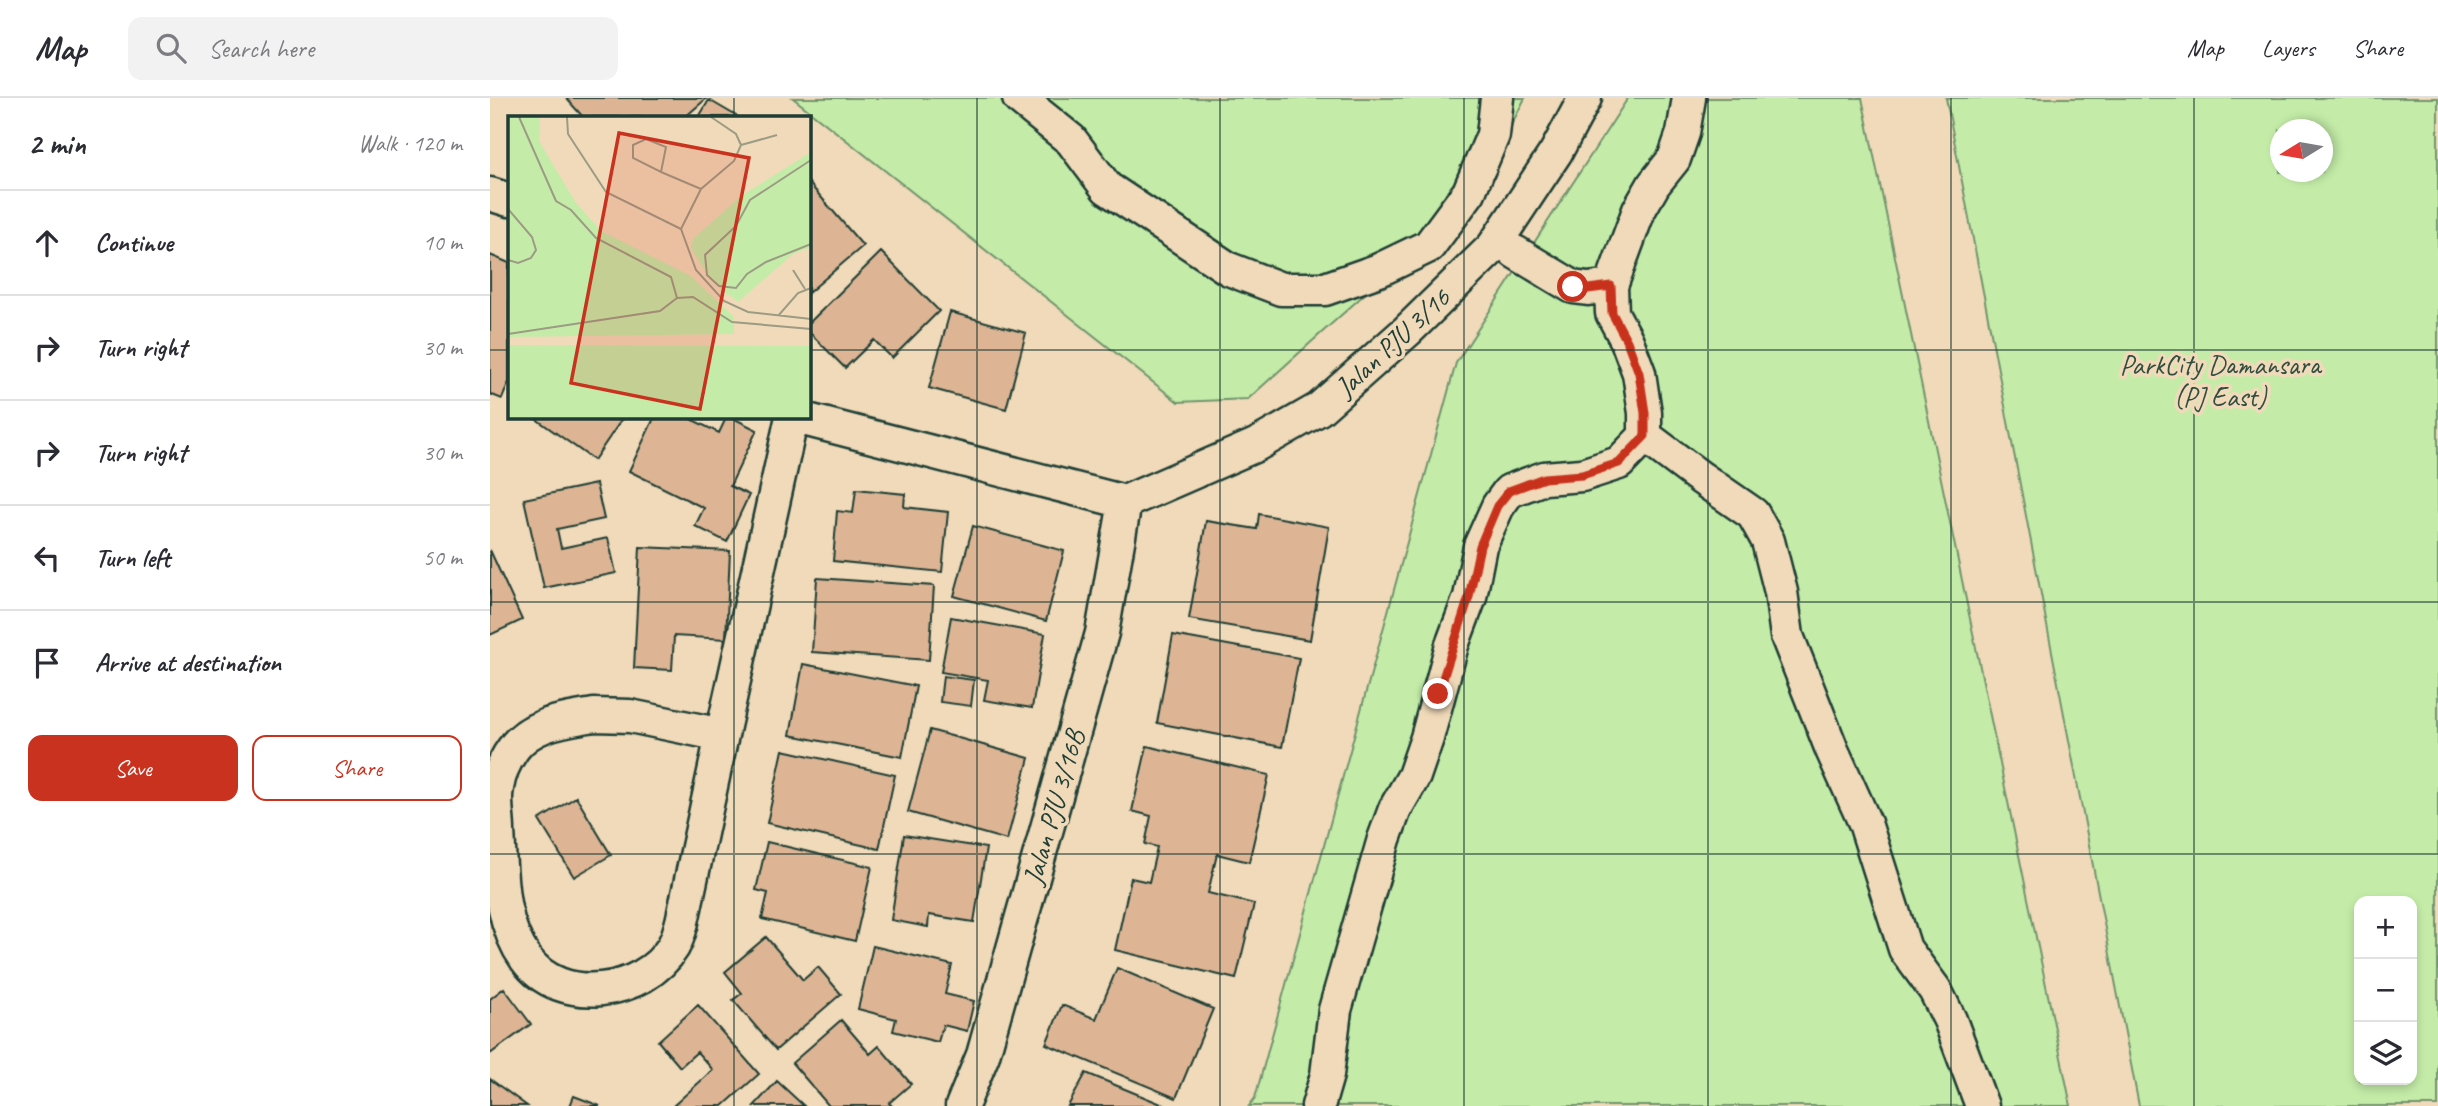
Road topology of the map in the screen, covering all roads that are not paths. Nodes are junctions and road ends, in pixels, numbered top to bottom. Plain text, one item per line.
1 (1019, 98) edge
2 (1497, 98) edge
3 (1585, 98) edge
4 (1689, 98) edge
5 (490, 194) edge
6 (508, 200) edge
7 (1456, 210) junction
8 (1485, 227) dead end
9 (1515, 252) dead end
10 (1611, 286) junction
11 (792, 418) edge
12 (796, 418) edge
13 (1645, 436) junction
14 (1125, 502) junction
15 (722, 735) junction
16 (962, 1106) edge
17 (1318, 1106) edge
18 (1982, 1106) edge

1 - 7 street
2 - 7 street
3 - 14 street, Jalan PJU 3/16
4 - 10 street
5 - 6 street
7 - 8 street
9 - 10 street
10 - 13 street
11 - 15 street
12 - 14 street
13 - 17 street
13 - 18 street
14 - 16 street, Jalan PJU 3/16B
15 - 15 street

